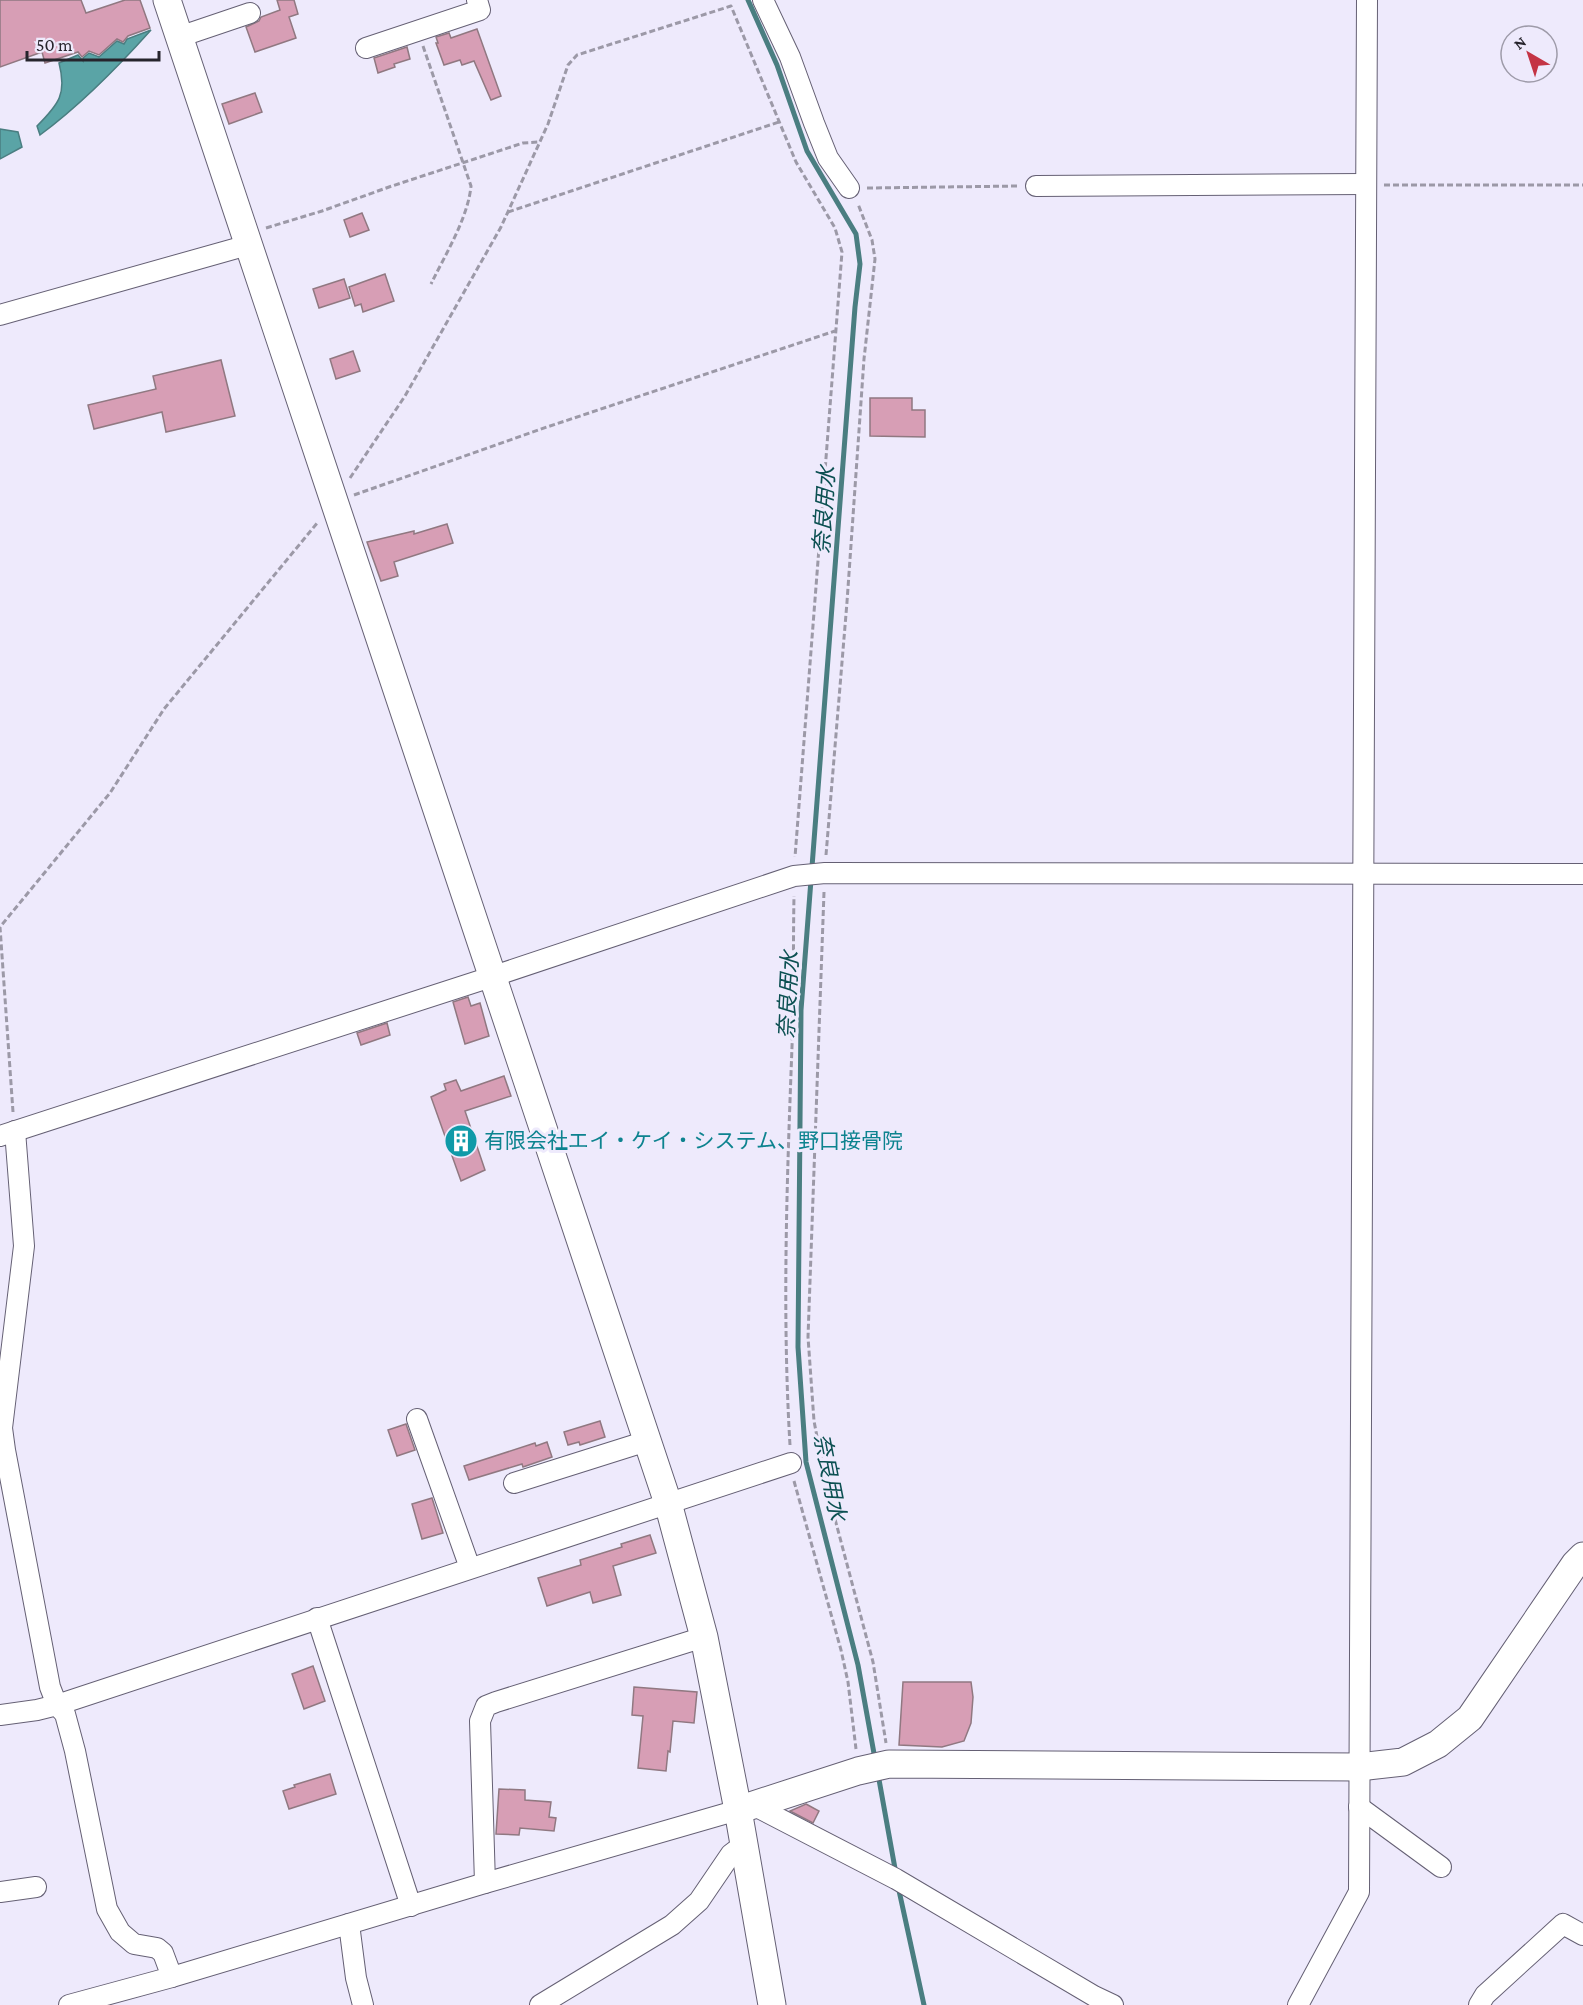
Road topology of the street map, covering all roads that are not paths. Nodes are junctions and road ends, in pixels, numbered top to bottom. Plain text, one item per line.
1 (167, 0) edge
2 (477, 0) edge
3 (763, 0) edge
4 (1367, 0) edge
5 (250, 13) dead end
6 (179, 37) junction
7 (366, 48) dead end
8 (1366, 184) junction
9 (1036, 186) road end
10 (849, 188) road end
11 (246, 240) junction
12 (0, 315) edge
13 (1363, 874) junction
14 (1583, 874) edge
15 (491, 977) junction
16 (7, 1134) edge
17 (417, 1419) dead end
18 (647, 1441) junction
19 (791, 1463) road end
20 (514, 1483) dead end
21 (668, 1503) junction
22 (1583, 1556) edge
23 (470, 1568) junction
24 (317, 1618) junction
25 (704, 1637) junction
26 (57, 1704) junction
27 (0, 1715) edge
28 (1359, 1767) junction
29 (1359, 1807) junction
30 (746, 1808) junction
31 (743, 1845) junction
32 (1441, 1867) dead end
33 (485, 1883) junction
34 (36, 1887) dead end
35 (0, 1892) edge
36 (411, 1905) junction
37 (349, 1923) junction
38 (1583, 1935) edge
39 (172, 1977) junction
40 (69, 2005) edge
41 (363, 2005) edge
42 (540, 2005) edge
43 (772, 2005) edge
44 (1113, 2005) edge
45 (1298, 2005) edge
46 (1479, 2005) edge

1 - 6 street
2 - 7 street
3 - 10 street
4 - 8 street
5 - 6 street
6 - 11 street
8 - 9 street
8 - 13 street
11 - 12 street
11 - 15 street
13 - 14 street
13 - 15 street
13 - 28 street
15 - 16 street
15 - 18 street
16 - 26 street
17 - 23 street
18 - 20 street
18 - 21 street
19 - 21 street
21 - 23 street
21 - 25 street
22 - 28 street
23 - 24 street
24 - 26 street
24 - 36 street
25 - 30 street
25 - 33 street
26 - 27 street
26 - 39 street
28 - 29 street
28 - 30 street
29 - 32 street
29 - 45 street
30 - 31 street
30 - 33 street
30 - 44 street
31 - 42 street
31 - 43 street
33 - 36 street
34 - 35 street
36 - 37 street
37 - 39 street
37 - 41 street
38 - 46 street
39 - 40 street

